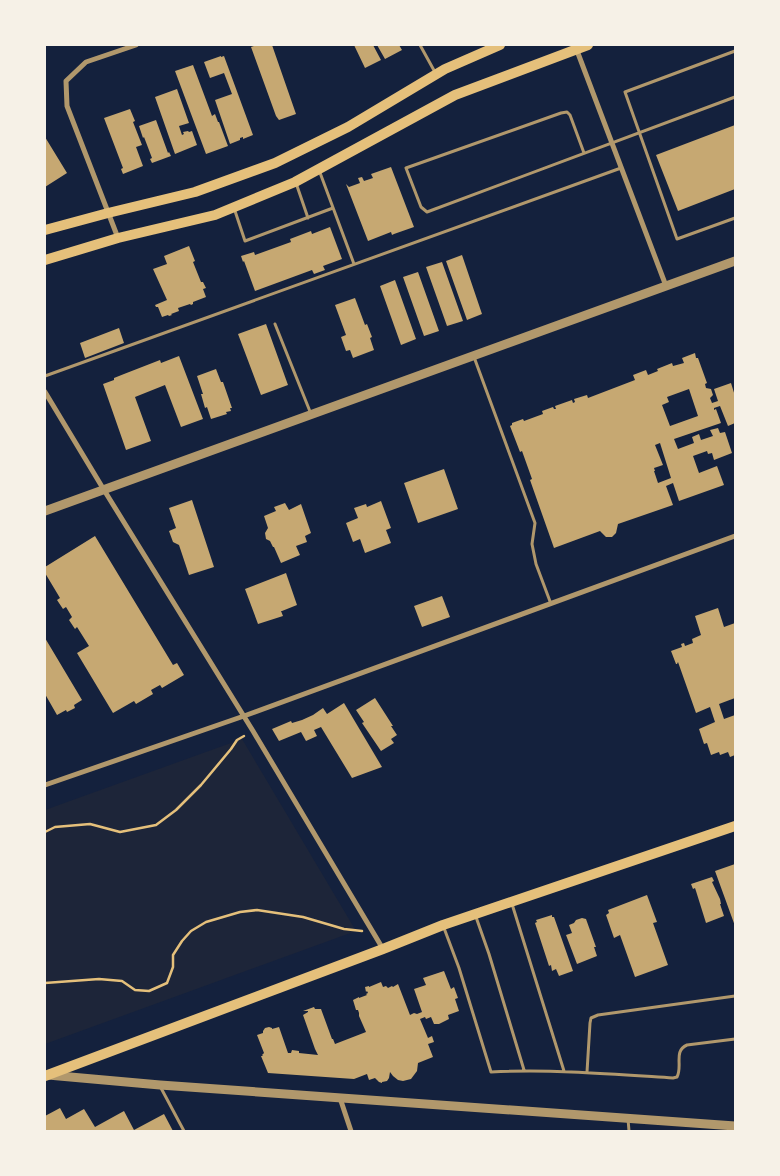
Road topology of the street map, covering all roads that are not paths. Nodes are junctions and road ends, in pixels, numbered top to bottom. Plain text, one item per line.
1 (136, 45) edge
2 (420, 45) edge
3 (500, 45) edge
4 (588, 45) edge
5 (576, 47) edge
6 (735, 51) edge
7 (436, 74) junction
8 (735, 97) edge
9 (639, 132) junction
10 (612, 142) junction
11 (584, 153) junction
12 (621, 168) junction
13 (319, 170) junction
14 (295, 182) junction
15 (233, 208) junction
16 (333, 208) junction
17 (108, 213) junction
18 (308, 218) junction
19 (735, 218) edge
20 (45, 230) edge
21 (118, 238) junction
22 (45, 260) edge
23 (735, 261) edge
24 (354, 264) junction
25 (666, 286) junction
26 (275, 324) dead end
27 (474, 356) junction
28 (45, 376) edge
29 (45, 392) edge
30 (311, 415) junction
31 (104, 490) junction
32 (45, 511) edge
33 (735, 536) edge
34 (551, 604) junction
35 (244, 716) junction
36 (45, 785) edge
37 (735, 826) edge
38 (511, 902) junction
39 (475, 914) junction
40 (443, 925) junction
41 (383, 949) junction
42 (735, 996) edge
43 (735, 1039) edge
44 (524, 1070) junction
45 (564, 1071) junction
46 (587, 1072) junction
47 (46, 1076) edge
48 (160, 1085) junction
49 (340, 1098) junction
50 (628, 1118) junction
51 (735, 1126) edge
52 (184, 1131) edge
53 (351, 1131) edge
54 (630, 1131) edge

1 - 17 street
2 - 7 lane
3 - 7 main road
4 - 5 main road
5 - 10 street
5 - 13 main road
6 - 9 lane
7 - 17 main road
8 - 9 lane
9 - 10 lane
9 - 19 lane
10 - 11 lane
10 - 12 street
11 - 11 lane
12 - 24 lane
12 - 25 street
13 - 14 main road
13 - 16 lane
14 - 15 main road
14 - 18 lane
15 - 18 lane
15 - 21 main road
16 - 18 lane
16 - 24 lane
17 - 20 main road
17 - 21 street
21 - 22 main road
23 - 25 street
24 - 28 lane
25 - 27 street
26 - 30 lane
27 - 30 street
27 - 34 lane
29 - 31 street
30 - 31 street
31 - 32 street
31 - 35 street
33 - 34 street
34 - 35 street
35 - 36 street
35 - 41 street
37 - 38 main road
38 - 39 main road
38 - 45 lane
39 - 40 main road
39 - 44 lane
40 - 41 main road
40 - 44 lane
41 - 47 main road
42 - 46 lane
43 - 46 lane
44 - 45 lane
45 - 46 lane
47 - 48 street
48 - 49 street
48 - 52 lane
49 - 50 street
49 - 53 street
50 - 51 street
50 - 54 lane

